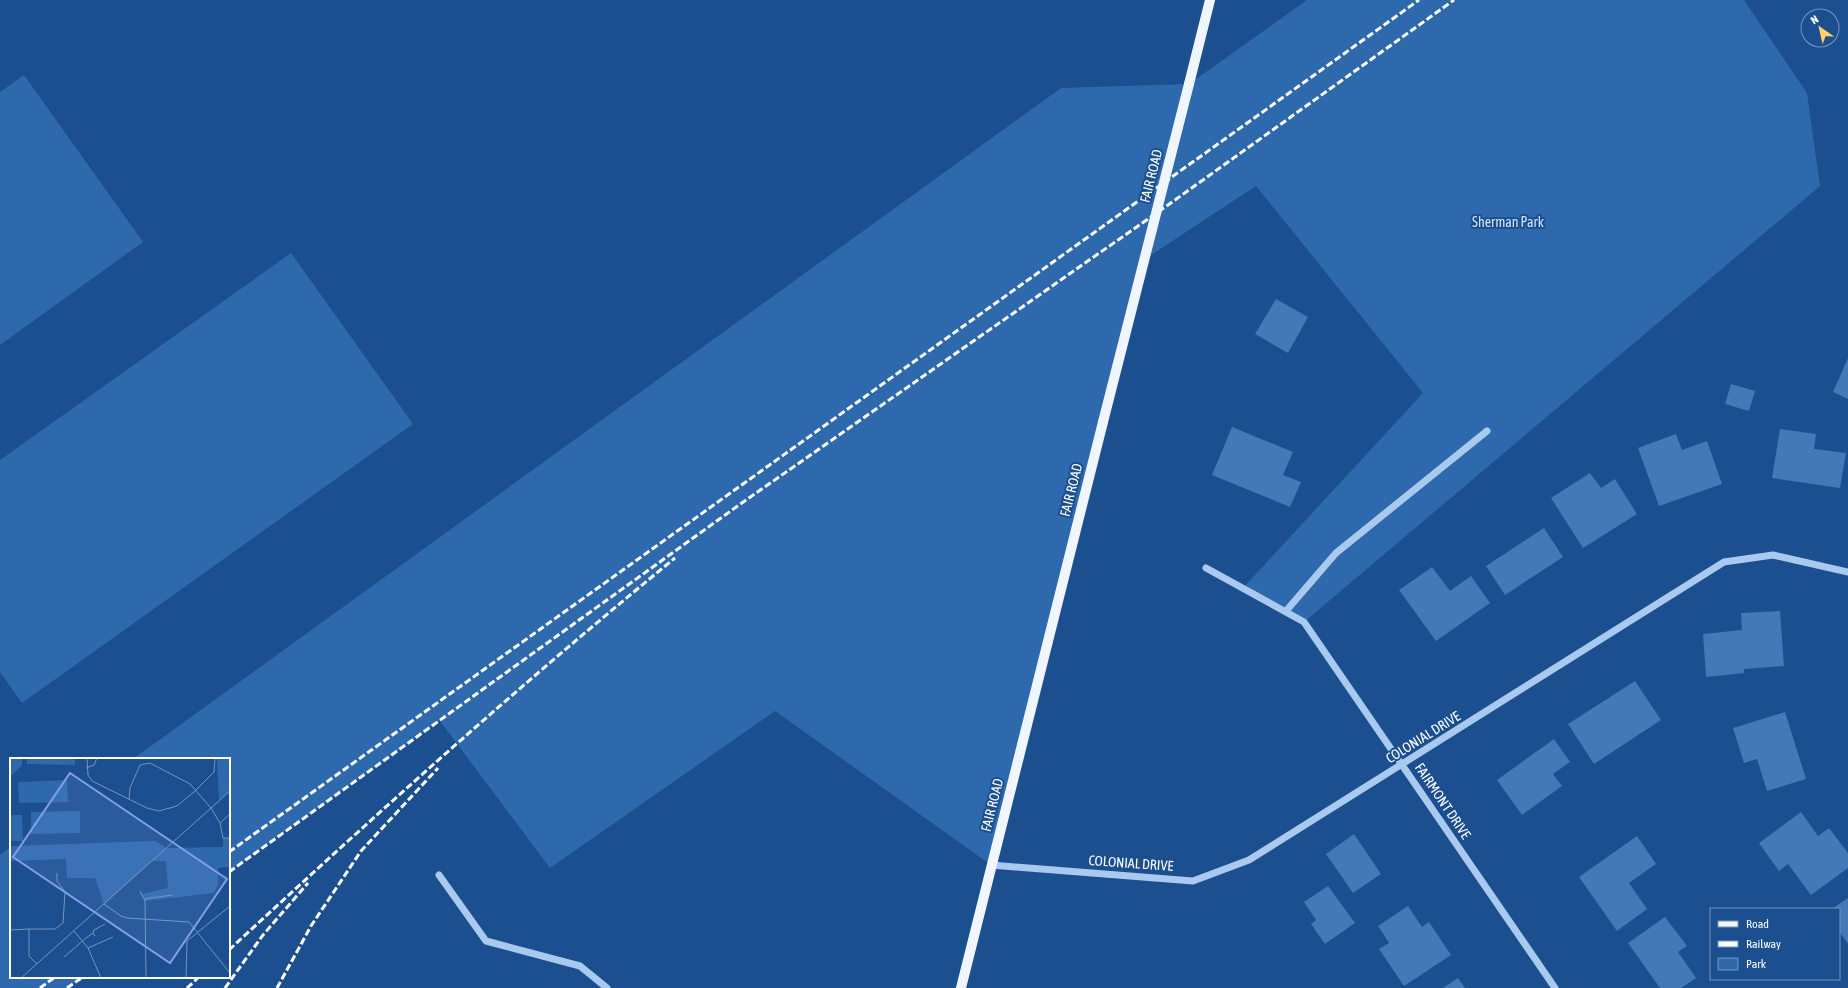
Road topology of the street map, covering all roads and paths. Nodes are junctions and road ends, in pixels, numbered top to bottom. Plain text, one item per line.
1 (1210, 0) edge
2 (1486, 431) dead end
3 (1206, 568) dead end
4 (1848, 572) edge
5 (1286, 611) junction
6 (1402, 765) junction
7 (991, 865) junction
8 (439, 875) dead end
9 (607, 988) edge
10 (961, 988) edge
11 (1555, 988) edge

1 - 7 main road, FAIR ROAD, bridge
2 - 5 street
3 - 5 street, FAIRMONT DRIVE
4 - 6 street, COLONIAL DRIVE
5 - 6 street, FAIRMONT DRIVE
6 - 7 street, COLONIAL DRIVE
6 - 11 street, FAIRMONT DRIVE
7 - 10 main road, FAIR ROAD
8 - 9 street

